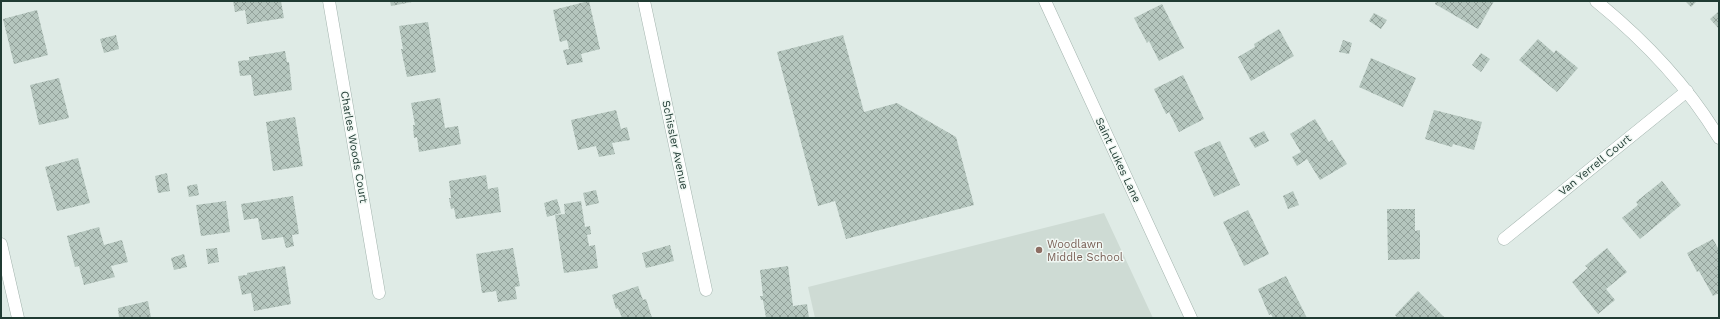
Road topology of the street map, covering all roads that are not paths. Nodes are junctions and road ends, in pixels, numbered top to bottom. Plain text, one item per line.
1 (329, 1) edge
2 (644, 1) edge
3 (1045, 1) edge
4 (1596, 1) edge
5 (1687, 92) junction
6 (1719, 138) edge
7 (1504, 239) dead end
8 (1, 244) edge
9 (706, 290) dead end
10 (379, 293) dead end
11 (18, 318) edge
12 (1191, 318) edge

1 - 10 street, Charles Woods Court
2 - 9 street, Schissler Avenue
3 - 12 street, Saint Lukes Lane
4 - 5 street
5 - 6 street
5 - 7 street, Van Yerrell Court
8 - 11 street

